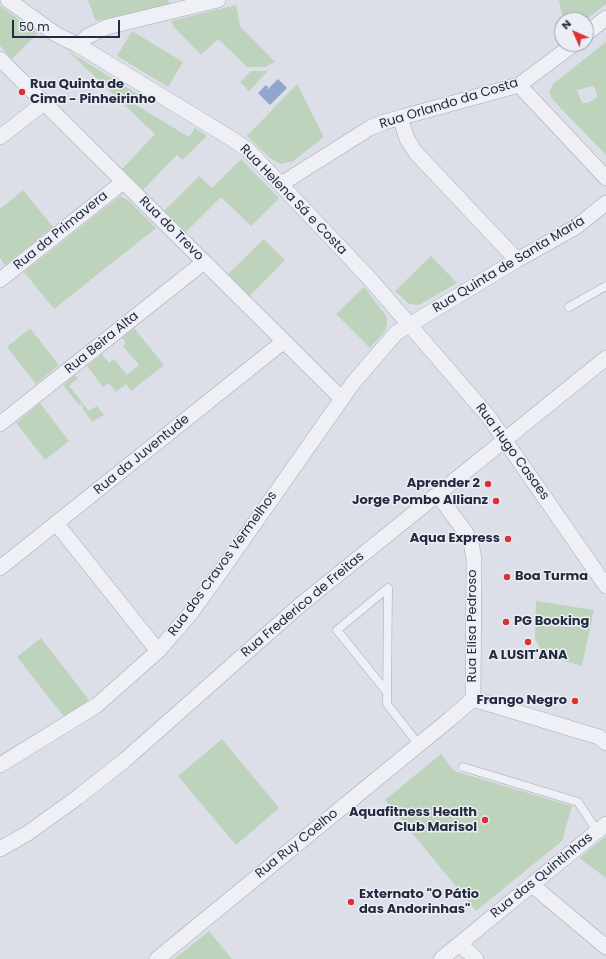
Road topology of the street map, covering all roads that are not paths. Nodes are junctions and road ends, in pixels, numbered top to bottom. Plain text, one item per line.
1 (8, 0) edge
2 (218, 0) edge
3 (606, 18) edge
4 (594, 28) edge
5 (78, 46) junction
6 (564, 52) edge
7 (0, 59) edge
8 (519, 86) junction
9 (44, 103) junction
10 (400, 117) junction
11 (0, 137) edge
12 (606, 178) edge
13 (123, 182) junction
14 (281, 184) junction
15 (606, 203) edge
16 (517, 260) junction
17 (204, 262) junction
18 (0, 280) edge
19 (606, 286) edge
20 (569, 306) dead end
21 (409, 325) junction
22 (283, 342) junction
23 (606, 358) edge
24 (342, 399) junction
25 (0, 424) edge
26 (506, 440) junction
27 (438, 495) junction
28 (56, 523) junction
29 (0, 568) edge
30 (606, 586) edge
31 (158, 651) junction
32 (386, 691) junction
33 (473, 698) junction
34 (606, 743) edge
35 (419, 744) junction
36 (0, 765) edge
37 (463, 768) dead end
38 (601, 827) edge
39 (0, 849) edge
40 (532, 885) junction
41 (460, 944) junction
42 (606, 947) edge
43 (157, 959) edge
44 (441, 959) edge
45 (476, 959) edge

1 - 5 street, Rua Helena Sá e Costa
2 - 5 street
3 - 4 street
5 - 14 street, Rua Helena Sá e Costa
6 - 8 street, Rua Orlando da Costa
7 - 9 street, Rua do Trevo
8 - 10 street, Rua Orlando da Costa
8 - 12 street
9 - 11 street
9 - 13 street, Rua do Trevo
10 - 14 street, Rua Orlando da Costa
10 - 16 street
13 - 17 street, Rua do Trevo
13 - 18 street, Rua da Primavera
14 - 21 street, Rua Helena Sá e Costa
15 - 16 street, Rua Quinta de Santa Maria
16 - 21 street, Rua Quinta de Santa Maria
17 - 22 street, Rua do Trevo
17 - 25 street, Rua Beira Alta
19 - 20 lane
21 - 24 street, Rua dos Cravos Vermelhos
21 - 26 street, Rua Hugo Casaes
22 - 24 street, Rua do Trevo
22 - 28 street, Rua da Juventude
23 - 26 street, Rua Frederico de Freitas
24 - 31 street, Rua dos Cravos Vermelhos
26 - 27 street, Rua Frederico de Freitas
26 - 30 street, Rua Hugo Casaes
27 - 33 street, Rua Elisa Pedroso
27 - 39 street, Rua Frederico de Freitas
28 - 29 street, Rua da Juventude
28 - 31 street
31 - 36 street, Rua dos Cravos Vermelhos
32 - 32 lane
32 - 35 lane
33 - 34 street, Rua Elisa Pedroso
33 - 35 street, Rua Ruy Coelho
35 - 43 street, Rua Ruy Coelho
37 - 38 lane
38 - 40 street, Rua das Quintinhas
40 - 41 street, Rua das Quintinhas
40 - 42 street
41 - 44 street, Rua das Quintinhas
41 - 45 street

